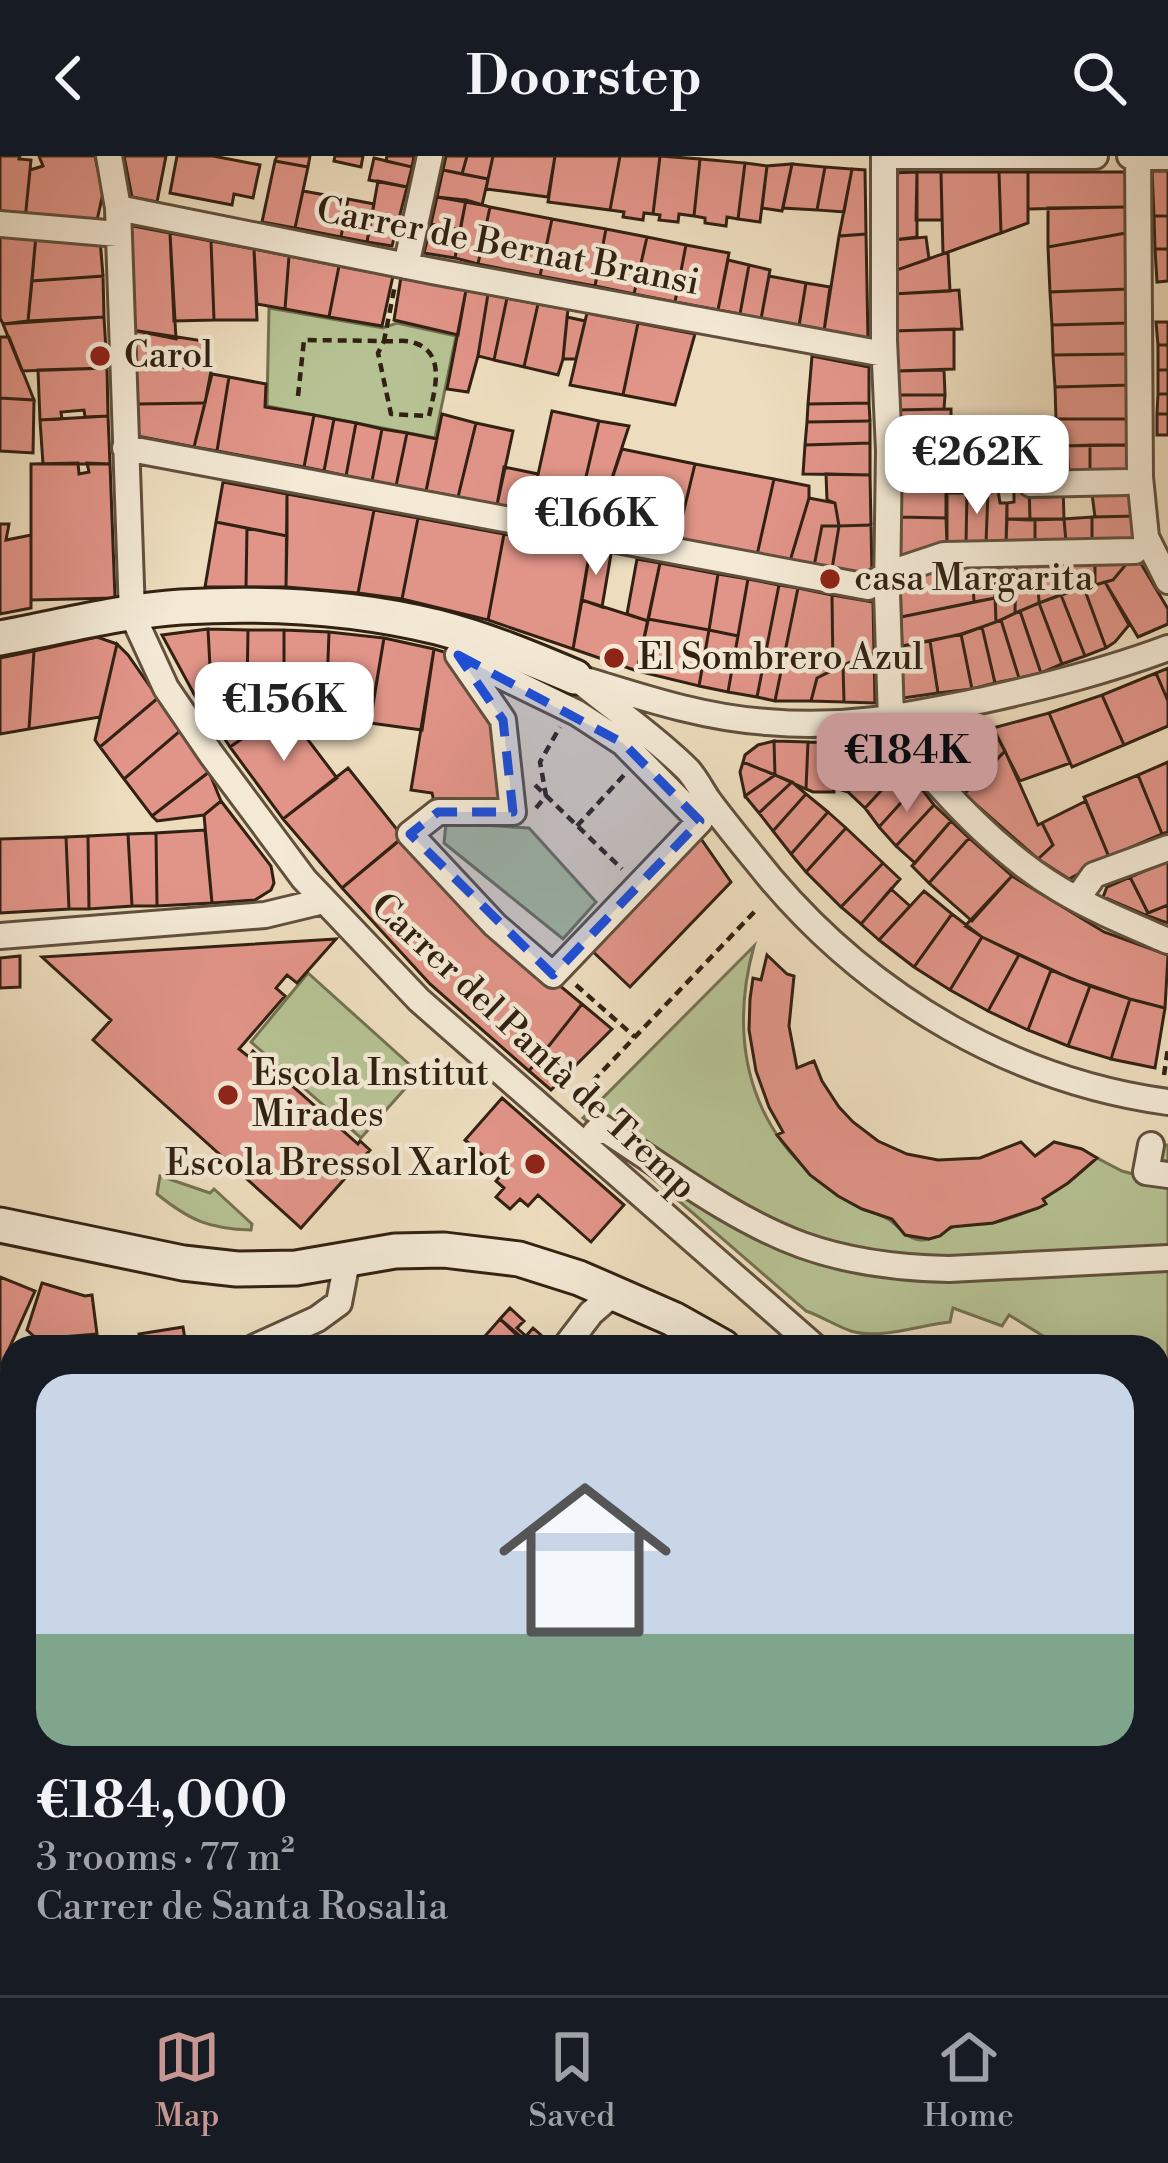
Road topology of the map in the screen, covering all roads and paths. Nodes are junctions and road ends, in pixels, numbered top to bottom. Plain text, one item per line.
1 (109, 156) edge
2 (430, 156) edge
3 (887, 156) edge
4 (1095, 156) edge
5 (1135, 156) edge
6 (1168, 157) edge
7 (118, 221) junction
8 (0, 224) edge
9 (401, 271) junction
10 (384, 341) junction
11 (884, 354) junction
12 (298, 396) dead end
13 (125, 448) junction
14 (1126, 482) dead end
15 (1031, 484) dead end
16 (1150, 540) edge
17 (887, 574) junction
18 (1168, 581) edge
19 (132, 614) junction
20 (0, 638) edge
21 (1168, 648) edge
22 (575, 677) junction
23 (659, 702) junction
24 (891, 720) junction
25 (652, 741) junction
26 (507, 759) junction
27 (690, 772) junction
28 (626, 774) dead end
29 (577, 826) junction
30 (1168, 848) edge
31 (635, 881) dead end
32 (1077, 899) junction
33 (323, 901) junction
34 (758, 908) dead end
35 (0, 936) edge
36 (1168, 941) edge
37 (559, 969) junction
38 (634, 1037) junction
39 (1168, 1048) edge
40 (1164, 1075) dead end
41 (1168, 1102) edge
42 (567, 1109) dead end
43 (595, 1133) dead end
44 (1151, 1145) dead end
45 (1168, 1175) edge
46 (0, 1225) edge
47 (1168, 1258) edge
48 (346, 1261) junction
49 (613, 1294) junction
50 (282, 1335) edge
51 (576, 1335) edge
52 (702, 1335) edge
53 (801, 1335) edge

1 - 7 street, Carrer del Pantà de Tremp
2 - 9 street
3 - 4 street
3 - 11 street
5 - 6 street
5 - 16 street
7 - 8 street, Carrer de Bernat Bransi
7 - 9 street, Carrer de Bernat Bransi
7 - 13 street, Carrer del Pantà de Tremp
9 - 10 path
9 - 11 street, Carrer de Bernat Bransi
10 - 10 path
10 - 12 path
11 - 17 street
13 - 17 street
13 - 19 street, Carrer del Pantà de Tremp
14 - 15 street
16 - 17 street
16 - 18 street
17 - 24 street
19 - 20 street
19 - 22 street
19 - 33 street, Carrer del Pantà de Tremp
21 - 24 street
22 - 23 street
22 - 25 street
23 - 24 street
23 - 25 street
23 - 27 street
24 - 32 street
25 - 27 street
26 - 29 path
26 - 37 street
26 - 37 street
27 - 41 street
28 - 29 path
29 - 31 path
30 - 32 street
32 - 36 street
33 - 35 street
33 - 53 street, Carrer del Pantà de Tremp
34 - 38 path
37 - 38 path
38 - 42 path
39 - 40 path
43 - 47 street
44 - 45 street
46 - 48 street
48 - 49 street
48 - 50 street
49 - 51 street
49 - 52 street

